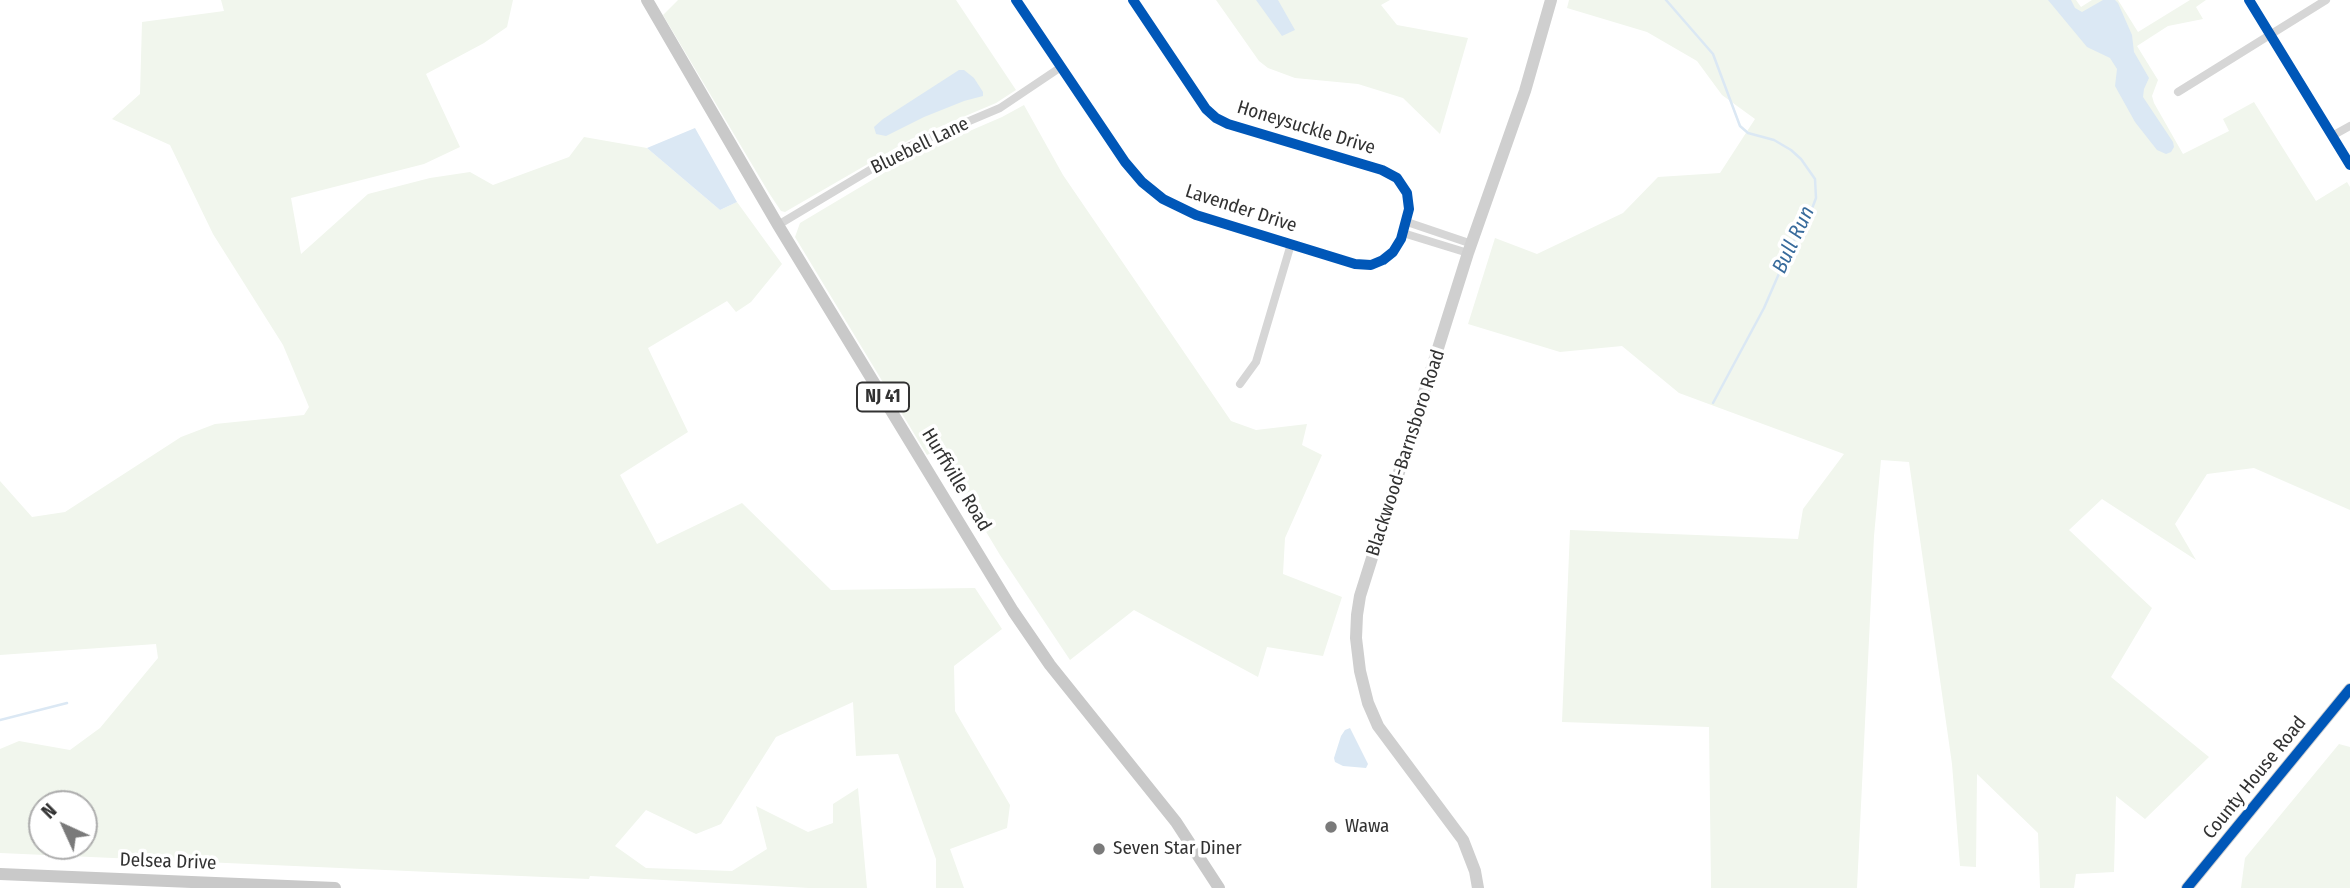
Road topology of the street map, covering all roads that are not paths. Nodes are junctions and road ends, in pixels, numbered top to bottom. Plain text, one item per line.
1 (647, 0) edge
2 (1029, 0) edge
3 (1133, 0) edge
4 (1551, 0) edge
5 (2249, 0) edge
6 (2326, 0) edge
7 (1018, 3) edge
8 (2270, 35) junction
9 (1061, 67) junction
10 (2178, 92) dead end
11 (2350, 126) edge
12 (2332, 136) junction
13 (2350, 165) edge
14 (1406, 222) junction
15 (778, 225) junction
16 (1403, 233) junction
17 (1291, 244) junction
18 (1470, 249) junction
19 (1240, 384) dead end
20 (2350, 689) edge
21 (0, 874) edge
22 (335, 888) edge
23 (1219, 888) edge
24 (1478, 888) edge
25 (2187, 888) edge

1 - 15 main road, Hurffville Road / NJ 41
2 - 7 street
3 - 14 street, Honeysuckle Drive
4 - 18 main road, Blackwood-Barnsboro Road
5 - 8 street
6 - 8 street
7 - 9 street, Lavender Drive
8 - 10 street
8 - 12 street
9 - 15 street, Bluebell Lane
9 - 17 street, Lavender Drive
11 - 12 street
12 - 13 street
14 - 16 street, Lavender Drive
14 - 18 street
15 - 23 main road, Hurffville Road / NJ 41
16 - 17 street, Lavender Drive
16 - 18 street
17 - 19 street
18 - 24 main road, Blackwood-Barnsboro Road
20 - 25 main road, County House Road
21 - 22 main road, Delsea Drive

